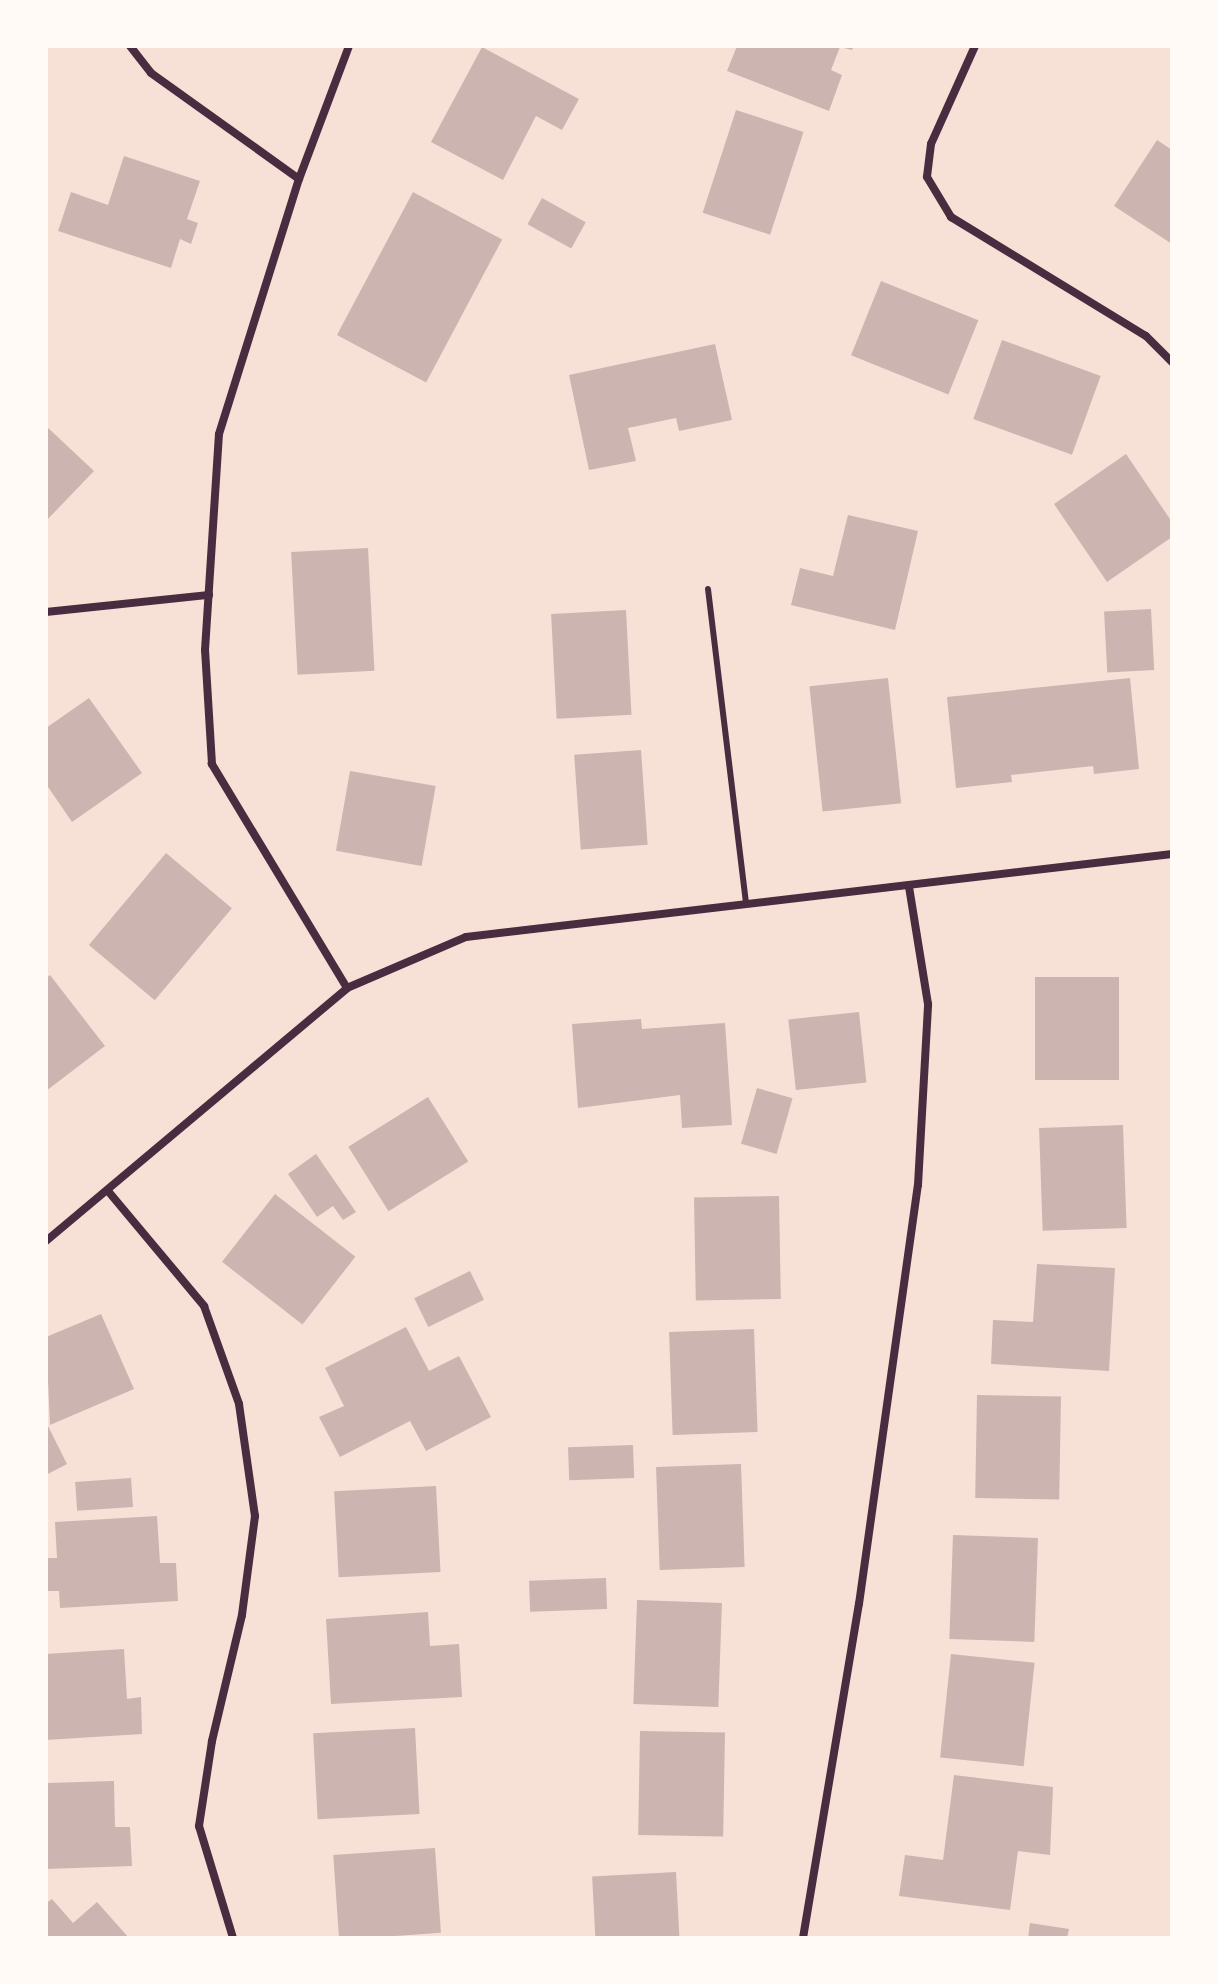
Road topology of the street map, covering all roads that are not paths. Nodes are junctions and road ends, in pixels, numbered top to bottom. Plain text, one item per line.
1 (130, 46) edge
2 (349, 46) edge
3 (975, 46) edge
4 (299, 179) junction
5 (1172, 362) edge
6 (708, 589) dead end
7 (209, 595) junction
8 (46, 612) edge
9 (1172, 854) edge
10 (909, 887) junction
11 (746, 904) junction
12 (347, 988) junction
13 (108, 1191) junction
14 (46, 1241) edge
15 (233, 1938) edge
16 (803, 1938) edge

1 - 4 street
2 - 4 street
3 - 5 street
4 - 7 street
6 - 11 lane
7 - 8 street
7 - 12 street
9 - 10 street
10 - 11 street
10 - 16 street
11 - 12 street
12 - 13 street
13 - 14 street
13 - 15 street

